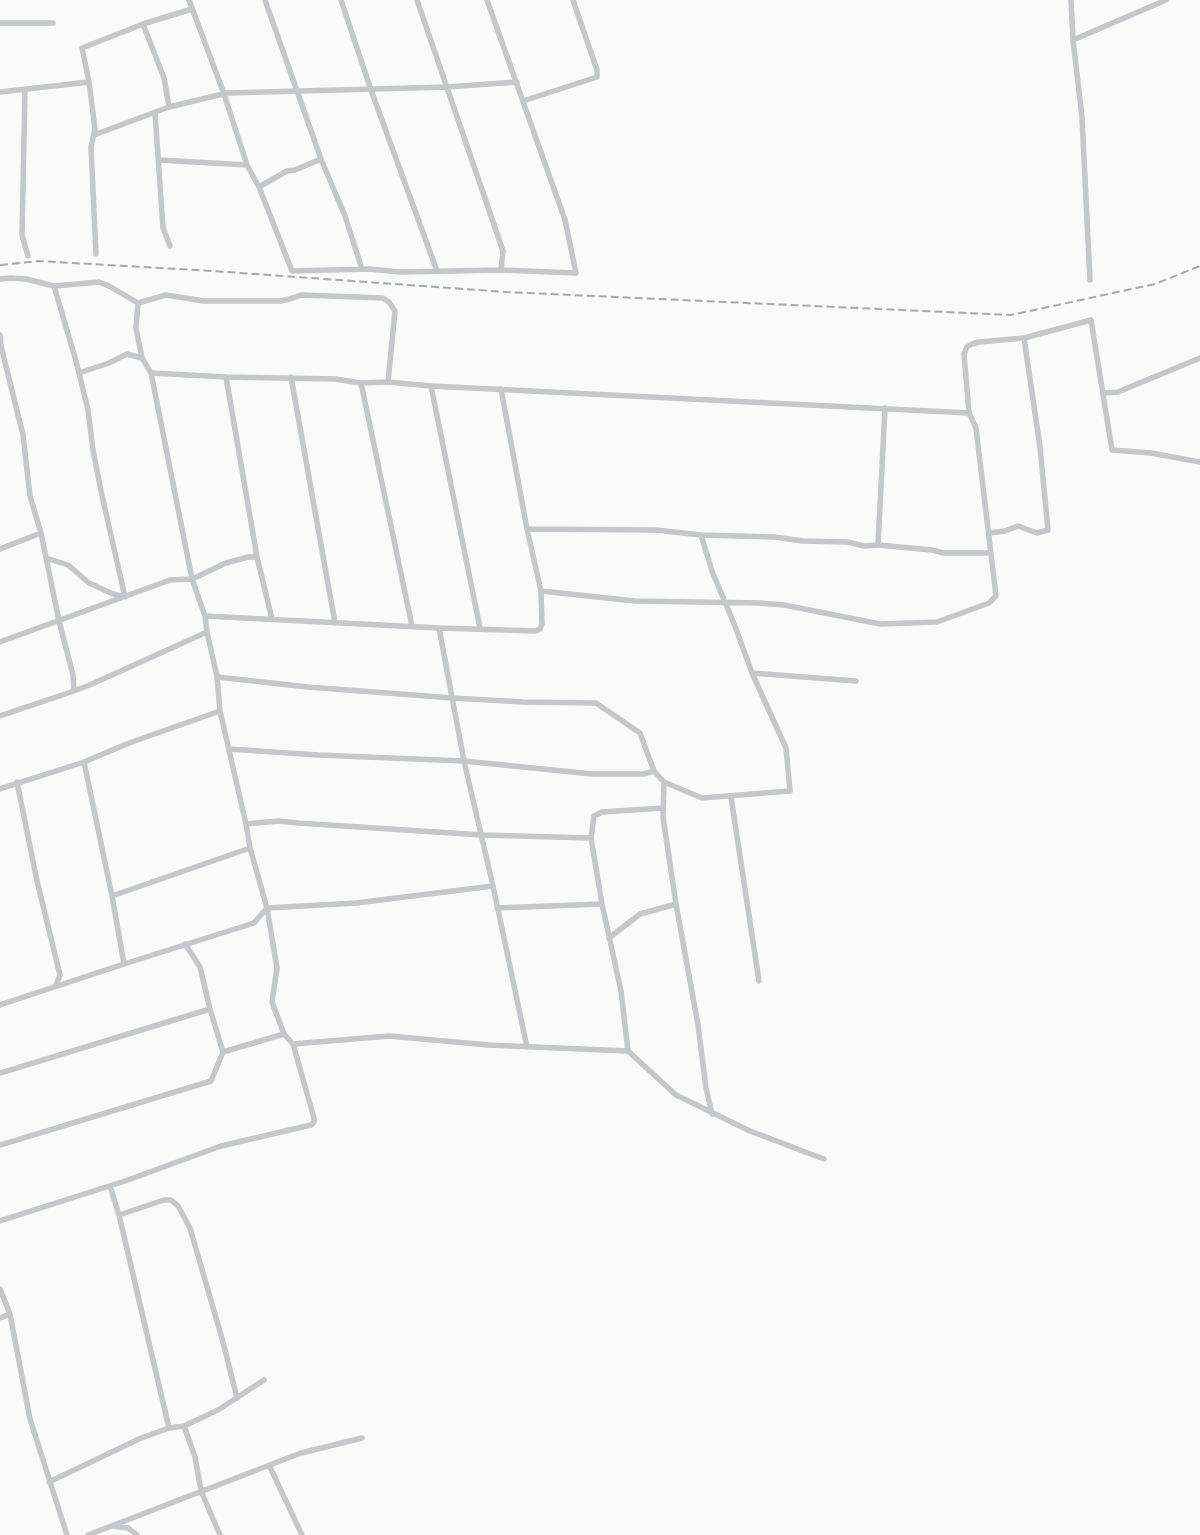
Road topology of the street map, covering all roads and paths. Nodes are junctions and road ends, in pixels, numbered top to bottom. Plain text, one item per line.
1 (189, 0) edge
2 (265, 0) edge
3 (341, 0) edge
4 (417, 0) edge
5 (487, 0) edge
6 (573, 0) edge
7 (1071, 0) edge
8 (1166, 0) edge
9 (192, 9) junction
10 (0, 22) edge
11 (54, 23) dead end
12 (144, 24) junction
13 (1073, 40) junction
14 (89, 82) junction
15 (517, 82) junction
16 (448, 87) junction
17 (25, 90) junction
18 (371, 90) junction
19 (0, 92) edge
20 (298, 92) junction
21 (224, 94) junction
22 (523, 101) junction
23 (169, 106) junction
24 (154, 113) junction
25 (94, 132) junction
26 (321, 159) junction
27 (159, 160) junction
28 (247, 166) junction
29 (259, 187) junction
30 (170, 246) dead end
31 (96, 254) dead end
32 (28, 256) dead end
33 (362, 269) junction
34 (501, 270) junction
35 (438, 271) junction
36 (0, 279) edge
37 (1090, 280) dead end
38 (54, 286) junction
39 (138, 302) junction
40 (0, 334) edge
41 (1024, 338) junction
42 (1, 347) edge
43 (142, 358) junction
44 (1200, 358) edge
45 (79, 373) junction
46 (151, 373) junction
47 (226, 377) junction
48 (291, 378) junction
49 (388, 382) junction
50 (361, 383) junction
51 (431, 386) junction
52 (501, 388) junction
53 (1104, 393) junction
54 (885, 408) junction
55 (969, 413) junction
56 (1200, 462) edge
57 (527, 529) junction
58 (41, 533) junction
59 (989, 533) junction
60 (701, 535) junction
61 (878, 545) junction
62 (0, 549) edge
63 (990, 553) junction
64 (256, 557) junction
65 (46, 558) junction
66 (192, 579) junction
67 (541, 590) junction
68 (125, 597) junction
69 (726, 603) junction
70 (206, 616) junction
71 (272, 619) junction
72 (59, 621) junction
73 (335, 623) junction
74 (412, 626) junction
75 (439, 628) junction
76 (480, 628) junction
77 (207, 632) junction
78 (0, 642) edge
79 (752, 673) junction
80 (217, 677) junction
81 (856, 681) dead end
82 (74, 691) junction
83 (453, 698) junction
84 (220, 710) junction
85 (0, 716) edge
86 (229, 749) junction
87 (464, 761) junction
88 (84, 762) junction
89 (654, 771) junction
90 (18, 782) junction
91 (664, 782) junction
92 (0, 789) edge
93 (731, 797) junction
94 (663, 808) junction
95 (246, 824) junction
96 (482, 834) junction
97 (591, 838) junction
98 (250, 848) junction
99 (494, 886) junction
100 (112, 896) junction
101 (602, 904) junction
102 (676, 904) junction
103 (267, 908) junction
104 (497, 908) junction
105 (610, 938) junction
106 (185, 944) junction
107 (124, 964) junction
108 (759, 981) dead end
109 (56, 985) junction
110 (0, 1005) edge
111 (210, 1009) junction
112 (284, 1034) junction
113 (293, 1044) junction
114 (527, 1047) junction
115 (628, 1051) junction
116 (223, 1052) junction
117 (0, 1073) edge
118 (712, 1114) junction
119 (0, 1145) edge
120 (824, 1159) dead end
121 (110, 1186) junction
122 (119, 1215) junction
123 (0, 1221) edge
124 (0, 1289) edge
125 (10, 1314) junction
126 (0, 1318) edge
127 (264, 1380) dead end
128 (237, 1398) junction
129 (184, 1426) junction
130 (169, 1428) junction
131 (362, 1438) dead end
132 (269, 1465) junction
133 (49, 1482) junction
134 (201, 1491) junction
135 (111, 1526) junction
136 (68, 1535) edge
137 (88, 1535) edge
138 (137, 1535) edge
139 (220, 1535) edge
140 (302, 1535) edge

1 - 9 street
2 - 20 street
3 - 18 street
4 - 16 street
5 - 15 street
6 - 22 street
7 - 13 street
8 - 13 street
9 - 12 street
9 - 21 street
10 - 11 street
12 - 14 street
12 - 23 street
13 - 37 street
14 - 17 street
14 - 25 street
15 - 16 street
15 - 22 street
16 - 18 street
16 - 34 street
17 - 19 street
17 - 32 street
18 - 20 street
18 - 35 street
20 - 21 street
20 - 26 street
21 - 23 street
21 - 28 street
22 - 34 street
23 - 24 street
24 - 25 street
24 - 27 street
25 - 31 street
26 - 29 street
26 - 33 street
27 - 28 street
27 - 30 street
28 - 29 street
29 - 33 street
33 - 35 street
34 - 35 street
36 - 38 street
38 - 39 street
38 - 45 street
39 - 43 street
39 - 49 street
40 - 42 street
41 - 53 street
41 - 55 street
41 - 59 street
42 - 58 street
43 - 45 street
43 - 46 street
44 - 53 street
45 - 68 street
46 - 47 street
46 - 66 street
47 - 48 street
47 - 64 street
48 - 50 street
48 - 73 street
49 - 50 street
49 - 51 street
50 - 74 street
51 - 52 street
51 - 76 street
52 - 54 street
52 - 57 street
53 - 56 street
54 - 55 street
54 - 61 street
55 - 59 street
57 - 60 street
57 - 67 street
58 - 62 street
58 - 65 street
59 - 63 street
60 - 61 street
60 - 69 street
61 - 63 street
63 - 69 street
64 - 66 street
64 - 71 street
65 - 68 street
65 - 72 street
66 - 68 street
66 - 70 street
67 - 69 street
67 - 76 street
68 - 72 street
69 - 79 street
70 - 71 street
70 - 77 street
71 - 73 street
72 - 78 street
72 - 82 street
73 - 74 street
74 - 75 street
75 - 76 street
75 - 83 street
77 - 80 street
77 - 82 street
79 - 81 street
79 - 93 street
80 - 83 street
80 - 84 street
82 - 85 street
83 - 87 street
83 - 89 street
84 - 86 street
84 - 88 street
86 - 87 street
86 - 95 street
87 - 89 street
87 - 96 street
88 - 90 street
88 - 100 street
89 - 91 street
90 - 92 street
90 - 109 street
91 - 93 street
91 - 94 street
93 - 108 street
94 - 97 street
94 - 102 street
95 - 96 street
95 - 98 street
96 - 97 street
96 - 99 street
97 - 101 street
98 - 100 street
98 - 103 street
99 - 103 street
99 - 104 street
100 - 107 street
101 - 104 street
101 - 105 street
102 - 105 street
102 - 118 street
103 - 106 street
103 - 112 street
104 - 114 street
105 - 115 street
106 - 107 street
106 - 111 street
107 - 109 street
109 - 110 street
111 - 116 street
111 - 117 street
112 - 113 street
112 - 116 street
113 - 114 street
113 - 121 street
114 - 115 street
115 - 118 street
116 - 119 street
118 - 120 street
121 - 122 street
121 - 123 street
122 - 128 street
122 - 130 street
124 - 125 street
125 - 126 street
125 - 133 street
127 - 128 street
128 - 129 street
129 - 130 street
129 - 134 street
130 - 133 street
131 - 132 street
132 - 134 street
132 - 140 street
133 - 136 street
134 - 135 street
134 - 139 street
135 - 137 street
135 - 138 street

